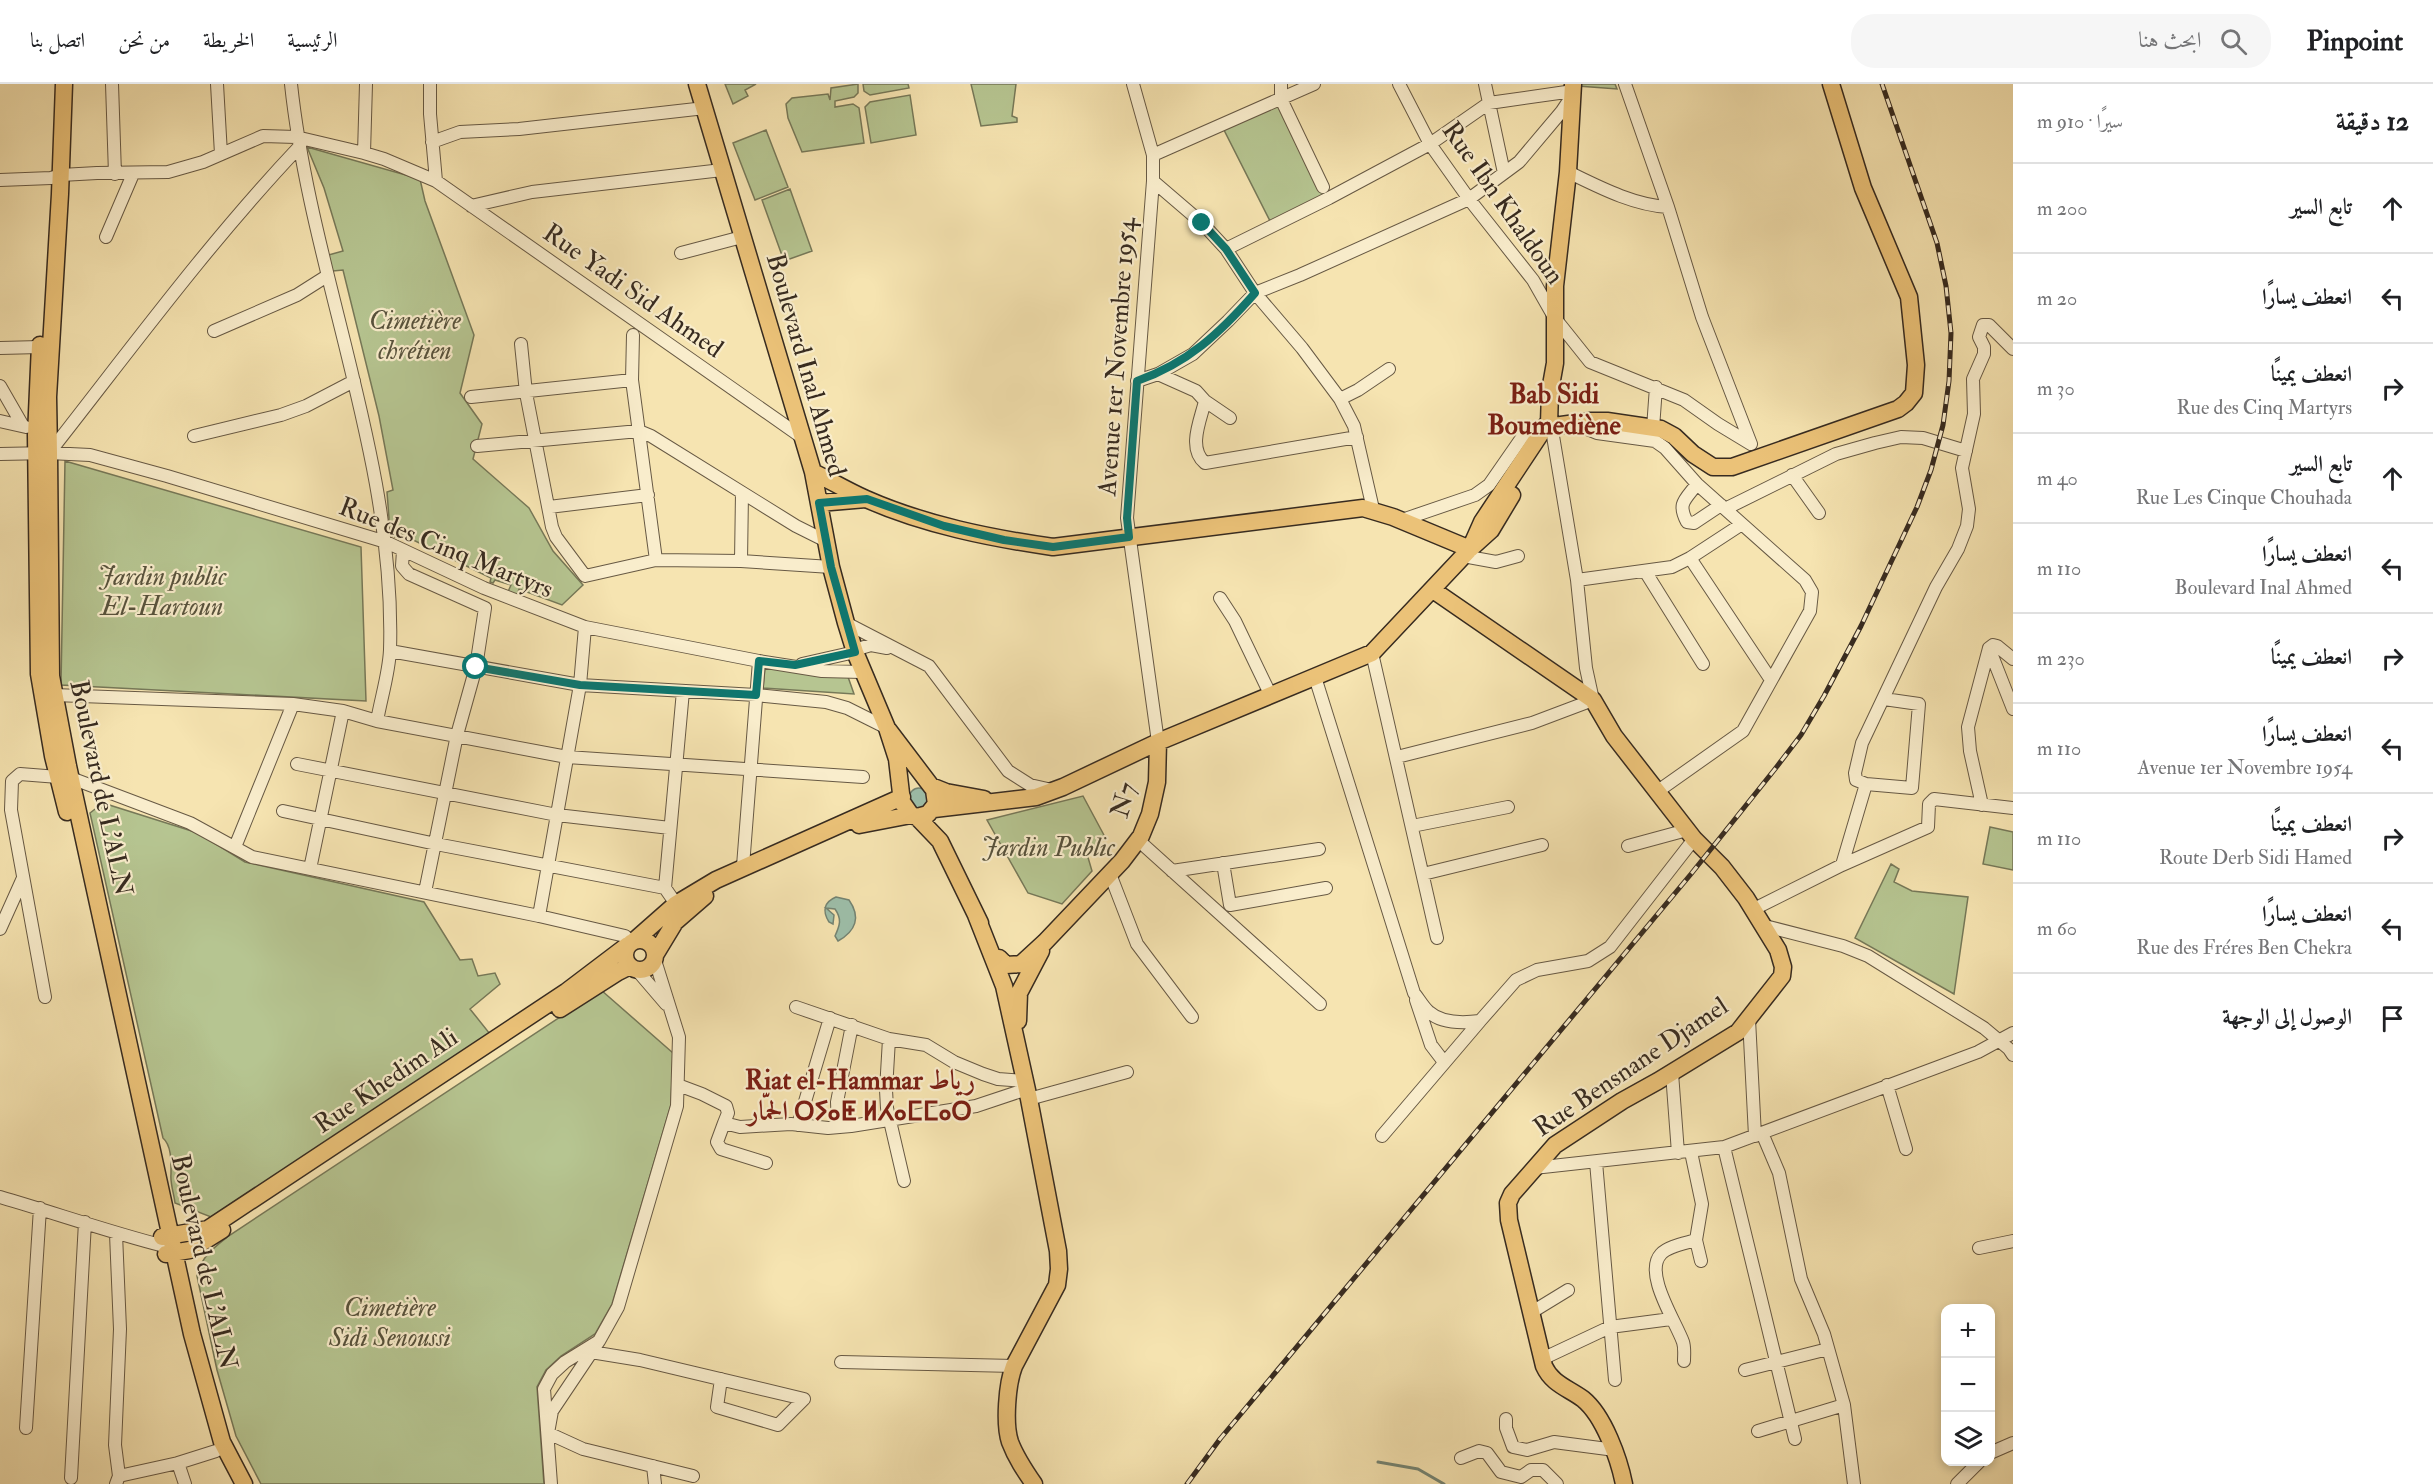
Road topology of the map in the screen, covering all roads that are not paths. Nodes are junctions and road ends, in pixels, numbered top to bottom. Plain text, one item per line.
1 (53, 84) edge
2 (64, 84) edge
3 (112, 84) edge
4 (217, 84) edge
5 (291, 84) edge
6 (366, 84) edge
7 (430, 84) edge
8 (697, 84) edge
9 (1134, 84) edge
10 (1281, 84) edge
11 (1314, 84) edge
12 (1399, 84) edge
13 (1485, 84) edge
14 (1625, 84) edge
15 (1831, 84) edge
16 (1573, 90) edge
17 (1281, 99) junction
18 (1489, 103) junction
19 (705, 108) junction
20 (298, 142) junction
21 (432, 142) junction
22 (1430, 144) junction
23 (364, 153) junction
24 (221, 154) junction
25 (1153, 155) junction
26 (722, 170) junction
27 (1568, 172) junction
28 (1504, 173) junction
29 (114, 174) junction
30 (133, 174) junction
31 (56, 177) junction
32 (0, 180) edge
33 (436, 181) junction
34 (1153, 181) junction
35 (1323, 187) dead end
36 (1469, 199) junction
37 (471, 206) junction
38 (1668, 207) junction
39 (106, 237) dead end
40 (742, 237) junction
41 (1226, 249) junction
42 (681, 253) dead end
43 (327, 276) junction
44 (1255, 293) junction
45 (1554, 317) junction
46 (214, 331) dead end
47 (633, 335) dead end
48 (521, 344) dead end
49 (40, 347) junction
50 (0, 348) edge
51 (2013, 349) edge
52 (1389, 369) dead end
53 (1158, 374) junction
54 (632, 380) junction
55 (354, 381) junction
56 (1137, 381) junction
57 (0, 386) edge
58 (1656, 387) junction
59 (526, 393) junction
60 (471, 397) dead end
61 (1340, 399) junction
62 (1205, 401) junction
63 (1230, 418) dead end
64 (0, 421) edge
65 (1574, 423) junction
66 (30, 428) junction
67 (1653, 428) junction
68 (1549, 430) junction
69 (639, 431) junction
70 (194, 436) dead end
71 (1357, 437) junction
72 (803, 438) junction
73 (536, 442) junction
74 (477, 446) dead end
75 (1966, 451) junction
76 (1754, 452) junction
77 (42, 453) junction
78 (0, 454) edge
79 (813, 472) junction
80 (1792, 475) junction
81 (1697, 484) junction
82 (742, 493) junction
83 (648, 495) junction
84 (867, 499) junction
85 (819, 503) junction
86 (549, 507) junction
87 (1723, 507) junction
88 (1373, 510) junction
89 (1819, 513) dead end
90 (1402, 520) junction
91 (1742, 524) junction
92 (1129, 537) junction
93 (826, 541) junction
94 (386, 542) junction
95 (403, 551) junction
96 (1466, 552) junction
97 (1518, 556) dead end
98 (1690, 558) junction
99 (656, 560) junction
100 (741, 561) junction
101 (831, 567) junction
102 (1645, 571) junction
103 (1577, 580) junction
104 (1433, 590) junction
105 (1220, 598) dead end
106 (846, 622) junction
107 (585, 627) junction
108 (1989, 648) junction
109 (390, 651) junction
110 (854, 651) junction
111 (900, 652) junction
112 (1372, 653) junction
113 (2013, 659) edge
114 (759, 661) junction
115 (1703, 664) dead end
116 (795, 665) junction
117 (476, 667) junction
118 (862, 672) junction
119 (1315, 677) junction
120 (1771, 680) junction
121 (580, 685) junction
122 (683, 691) junction
123 (54, 695) junction
124 (756, 695) junction
125 (1270, 696) junction
126 (1884, 699) junction
127 (1593, 700) junction
128 (293, 704) junction
129 (2013, 709) edge
130 (343, 711) junction
131 (376, 721) junction
132 (887, 728) junction
133 (457, 735) junction
134 (1158, 742) junction
135 (567, 757) junction
136 (1397, 757) junction
137 (297, 764) dead end
138 (675, 765) junction
139 (752, 768) junction
140 (332, 772) junction
141 (65, 777) junction
142 (863, 777) dead end
143 (1866, 784) junction
144 (930, 785) junction
145 (1054, 791) junction
146 (1658, 791) junction
147 (447, 793) junction
148 (902, 796) junction
149 (999, 802) junction
150 (1982, 805) junction
151 (1508, 807) dead end
152 (2013, 808) edge
153 (933, 810) junction
154 (283, 811) dead end
155 (557, 815) junction
156 (914, 816) junction
157 (321, 820) junction
158 (1412, 826) junction
159 (670, 828) junction
160 (1691, 835) junction
161 (1138, 840) junction
162 (939, 841) junction
163 (436, 844) junction
164 (1542, 845) dead end
165 (1628, 846) dead end
166 (235, 847) junction
167 (1319, 849) dead end
168 (1223, 863) junction
169 (548, 865) junction
170 (1842, 865) junction
171 (743, 866) junction
172 (310, 869) junction
173 (1172, 871) junction
174 (1110, 874) junction
175 (1423, 874) junction
176 (23, 878) junction
177 (665, 888) junction
178 (1326, 888) dead end
179 (425, 892) junction
180 (676, 904) junction
181 (1230, 905) junction
182 (1754, 909) junction
183 (976, 915) junction
184 (1221, 915) junction
185 (539, 916) junction
186 (1765, 926) junction
187 (0, 929) edge
188 (1437, 938) dead end
189 (634, 940) junction
190 (1045, 942) junction
191 (655, 956) junction
192 (999, 958) junction
193 (633, 968) junction
194 (1006, 985) junction
195 (1414, 993) junction
196 (45, 997) dead end
197 (1320, 1004) dead end
198 (796, 1007) dead end
199 (1192, 1017) dead end
200 (675, 1018) junction
201 (830, 1018) junction
202 (1749, 1019) junction
203 (1480, 1021) junction
204 (852, 1025) junction
205 (2013, 1033) edge
206 (889, 1039) junction
207 (2000, 1041) junction
208 (1017, 1042) junction
209 (2013, 1055) edge
210 (1443, 1062) junction
211 (1127, 1071) dead end
212 (1672, 1073) junction
213 (1887, 1084) junction
214 (678, 1085) junction
215 (1027, 1090) junction
216 (889, 1120) junction
217 (724, 1123) junction
218 (798, 1125) junction
219 (838, 1127) junction
220 (1758, 1134) junction
221 (1382, 1136) dead end
222 (1724, 1147) junction
223 (1906, 1149) dead end
224 (1685, 1152) junction
225 (1596, 1162) junction
226 (766, 1163) dead end
227 (1533, 1168) junction
228 (904, 1180) dead end
229 (0, 1197) edge
230 (40, 1208) junction
231 (85, 1222) junction
232 (116, 1234) junction
233 (1696, 1240) junction
234 (2013, 1241) edge
235 (167, 1245) junction
236 (196, 1247) junction
237 (1978, 1248) dead end
238 (1701, 1261) dead end
239 (1568, 1290) dead end
240 (183, 1293) junction
241 (1532, 1312) junction
242 (1671, 1319) junction
243 (1610, 1327) junction
244 (599, 1341) junction
245 (1828, 1349) junction
246 (591, 1352) junction
247 (1542, 1359) junction
248 (1684, 1361) dead end
249 (841, 1362) dead end
250 (1778, 1362) junction
251 (1014, 1366) junction
252 (1744, 1370) dead end
253 (721, 1379) junction
254 (1615, 1380) dead end
255 (1845, 1405) junction
256 (1506, 1419) dead end
257 (1791, 1422) junction
258 (26, 1428) dead end
259 (1758, 1431) dead end
260 (548, 1433) junction
261 (1795, 1439) dead end
262 (2013, 1443) edge
263 (1615, 1450) junction
264 (216, 1451) junction
265 (1995, 1451) edge
266 (1461, 1458) dead end
267 (178, 1463) junction
268 (653, 1466) junction
269 (1974, 1466) edge
270 (693, 1476) dead end
271 (71, 1478) dead end
272 (118, 1480) edge
273 (185, 1484) edge
274 (231, 1484) edge
275 (244, 1484) edge
276 (551, 1484) edge
277 (655, 1484) edge
278 (1034, 1484) edge
279 (1557, 1484) edge
280 (1624, 1484) edge
281 (1854, 1484) edge
282 (1957, 1484) edge

1 - 31 main road
2 - 31 main road, Boulevard de L'ALN
3 - 29 street
4 - 24 street
5 - 20 street
6 - 23 street
7 - 21 street
8 - 19 main road, Boulevard Inal Ahmed
9 - 25 street, Avenue 1er Novembre 1954
10 - 17 street
11 - 17 street
12 - 22 street, Rue Ibn Khaldoun
13 - 18 street
14 - 38 street
15 - 76 main road
16 - 18 street
16 - 27 main road
16 - 28 street
17 - 25 street
17 - 35 street
18 - 22 street
18 - 28 street
19 - 21 street
19 - 26 main road, Boulevard Inal Ahmed
20 - 23 street, Rue Yadi Sid Ahmed
20 - 24 street, Rue Yadi Sid Ahmed
20 - 43 street
20 - 77 street
21 - 33 street
22 - 36 street, Rue Ibn Khaldoun
22 - 41 street
23 - 33 street, Rue Yadi Sid Ahmed
24 - 30 street, Rue Yadi Sid Ahmed
25 - 34 street, Avenue 1er Novembre 1954
26 - 37 street
26 - 40 main road, Boulevard Inal Ahmed
27 - 38 street
27 - 45 main road
28 - 36 street
29 - 30 street, Rue Yadi Sid Ahmed
29 - 31 street, Rue Yadi Sid Ahmed
30 - 39 street
31 - 32 street, Rue Yadi Sid Ahmed
31 - 49 main road
31 - 77 main road, Boulevard de L'ALN
33 - 37 street, Rue Yadi Sid Ahmed
34 - 41 street
34 - 56 street, Avenue 1er Novembre 1954
36 - 44 street
36 - 45 street, Rue Ibn Khaldoun
37 - 72 street, Rue Yadi Sid Ahmed
38 - 76 street
40 - 42 street
40 - 72 main road, Boulevard Inal Ahmed
41 - 44 street
43 - 46 street
43 - 55 street
44 - 53 street
44 - 61 street
45 - 58 street, Rue Ibn Khaldoun
45 - 68 main road
47 - 54 street
48 - 59 street
49 - 50 street
49 - 66 main road
51 - 75 street
52 - 61 street
53 - 56 street
53 - 62 street
54 - 59 street
54 - 69 street
55 - 70 street
55 - 94 street
56 - 92 street, Avenue 1er Novembre 1954
57 - 66 street
58 - 67 street
58 - 76 street, Rue Ibn Khaldoun
59 - 60 street
59 - 73 street
61 - 71 street
62 - 63 street
62 - 71 street
64 - 66 street
65 - 67 main road
65 - 68 main road
65 - 81 street
66 - 77 main road
67 - 76 main road
68 - 90 street
68 - 96 main road
68 - 103 street
69 - 73 street
69 - 82 street
69 - 83 street
71 - 88 street
72 - 79 main road, Boulevard Inal Ahmed
73 - 74 street
73 - 86 street
75 - 80 street
75 - 126 street
77 - 78 street, Rue des Cinq Martyrs
77 - 94 street, Rue des Cinq Martyrs
77 - 123 main road, Boulevard de L'ALN
77 - 141 main road
79 - 84 main road
79 - 85 main road, Boulevard Inal Ahmed
80 - 87 street
80 - 89 street
81 - 87 street
81 - 87 street
82 - 93 street
82 - 100 street
83 - 86 street
83 - 99 street
84 - 85 main road
84 - 92 main road
85 - 93 main road, Boulevard Inal Ahmed
86 - 99 street
87 - 91 street
88 - 90 main road
88 - 92 main road
90 - 96 main road
91 - 98 street
91 - 120 street
92 - 134 street, Avenue 1er Novembre 1954
93 - 101 main road, Boulevard Inal Ahmed
94 - 95 street, Rue des Cinq Martyrs
94 - 109 street
95 - 107 street, Rue des Cinq Martyrs
95 - 117 street
96 - 97 street
96 - 104 main road
98 - 102 street
98 - 120 street
99 - 100 street
100 - 101 street
101 - 106 main road, Boulevard Inal Ahmed
102 - 103 street
102 - 115 street
103 - 127 street
104 - 112 main road
104 - 127 main road, Rue Bensnane Djamel
105 - 125 street
106 - 110 main road, Boulevard Inal Ahmed
106 - 111 street
107 - 114 street, Rue des Cinq Martyrs
107 - 121 street
108 - 113 street
108 - 129 street
108 - 150 street
109 - 117 street
109 - 131 street
110 - 111 street
110 - 116 street
110 - 118 main road, Boulevard Inal Ahmed
111 - 145 street
112 - 119 main road
112 - 136 street
114 - 116 street, Rue des Cinq Martyrs
114 - 124 street
116 - 118 street
117 - 121 street
117 - 133 street
118 - 132 main road, Boulevard Inal Ahmed
119 - 125 main road
119 - 195 street
120 - 146 street
121 - 122 street
121 - 135 street
122 - 124 street
122 - 138 street
123 - 128 street
123 - 141 main road, Boulevard de L'ALN
124 - 132 street
124 - 139 street
125 - 134 main road
126 - 143 street
126 - 143 street
127 - 136 street
127 - 146 main road, Rue Bensnane Djamel
128 - 130 street
128 - 166 street
130 - 131 street
130 - 140 street
131 - 133 street
132 - 144 main road
132 - 148 main road
133 - 135 street
133 - 147 street
134 - 145 main road
134 - 161 main road, N7
135 - 138 street
135 - 155 street
136 - 158 street
137 - 140 street
138 - 139 street
138 - 159 street
139 - 142 street
139 - 171 street
140 - 147 street
140 - 157 street
141 - 166 street
141 - 176 street
141 - 235 main road, Boulevard de L'ALN
143 - 170 street
144 - 148 main road
144 - 149 main road
144 - 153 main road
145 - 149 main road
146 - 160 main road, Rue Bensnane Djamel
147 - 155 street
147 - 163 street
148 - 156 main road
148 - 171 main road, Rue Khedim Ali
149 - 153 main road
150 - 152 street
150 - 170 street
151 - 158 street
153 - 156 main road
153 - 162 main road
154 - 157 street
155 - 159 street
155 - 169 street
156 - 162 main road
156 - 191 main road
157 - 163 street
157 - 172 street
158 - 175 street
159 - 177 street
160 - 165 street
160 - 182 main road, Rue Bensnane Djamel
160 - 203 street
161 - 173 street
161 - 174 main road, N7
162 - 183 main road
163 - 169 street
163 - 179 street
164 - 175 street
166 - 172 street
167 - 168 street
168 - 173 street
168 - 181 street
169 - 177 street
169 - 185 street
170 - 182 street
171 - 180 main road, Rue Khedim Ali
172 - 179 street
173 - 184 street
174 - 190 main road, N7
174 - 199 street
175 - 188 street
176 - 187 street
176 - 196 street
177 - 180 street
178 - 181 street
179 - 185 street
180 - 189 main road, Rue Khedim Ali
181 - 184 street
182 - 186 main road, Rue Bensnane Djamel
183 - 192 main road
183 - 194 main road
184 - 197 street
185 - 189 street
186 - 202 main road, Rue Bensnane Djamel
186 - 207 street
189 - 191 main road
189 - 193 main road
189 - 235 main road, Rue Khedim Ali
190 - 192 main road
190 - 194 main road
190 - 208 main road
191 - 193 main road
191 - 200 street
192 - 194 main road
193 - 200 street
193 - 236 main road, Rue Khedim Ali
194 - 208 main road
195 - 203 street
195 - 210 street
198 - 201 street
200 - 214 street
201 - 204 street
201 - 218 street
202 - 212 main road, Rue Bensnane Djamel
202 - 220 street
203 - 210 street
204 - 206 street
204 - 219 street
205 - 207 street
206 - 215 street
206 - 216 street
207 - 209 street
207 - 213 street
208 - 215 main road
210 - 221 street
211 - 215 street
212 - 224 street
212 - 227 main road, Rue Bensnane Djamel
213 - 220 street
213 - 223 street
214 - 217 street
214 - 244 street
215 - 216 street
215 - 251 main road
216 - 219 street
216 - 228 street
217 - 218 street
217 - 226 street
218 - 219 street
220 - 222 street
220 - 245 street
222 - 224 street
222 - 250 street
224 - 225 street
224 - 233 street
225 - 227 street
225 - 243 street
227 - 241 main road, Rue Bensnane Djamel
229 - 230 street
230 - 231 street
230 - 258 street
231 - 232 street
231 - 271 street
232 - 235 street
232 - 272 street
233 - 238 street
233 - 242 street
234 - 237 street
235 - 236 main road, Rue Khedim Ali
235 - 240 main road, Boulevard de L'ALN
235 - 264 main road, Boulevard de L'ALN
236 - 240 main road
239 - 241 street
240 - 275 main road, Boulevard de L'ALN
241 - 247 main road, Rue Bensnane Djamel
242 - 243 street
242 - 248 street
243 - 247 street
243 - 254 street
244 - 246 street
244 - 260 street
245 - 250 street
245 - 255 street
246 - 253 street
246 - 260 street
247 - 263 main road, Rue Bensnane Djamel
249 - 251 street
250 - 252 street
250 - 257 street
251 - 278 main road
253 - 253 street
255 - 257 street
255 - 281 street
256 - 263 street
257 - 259 street
257 - 261 street
260 - 268 street
260 - 276 street
262 - 265 street
263 - 280 main road, Rue Bensnane Djamel
264 - 267 street
264 - 274 main road, Boulevard de L'ALN
266 - 279 street
267 - 272 street
267 - 273 street
268 - 270 street
268 - 277 street
269 - 282 street

